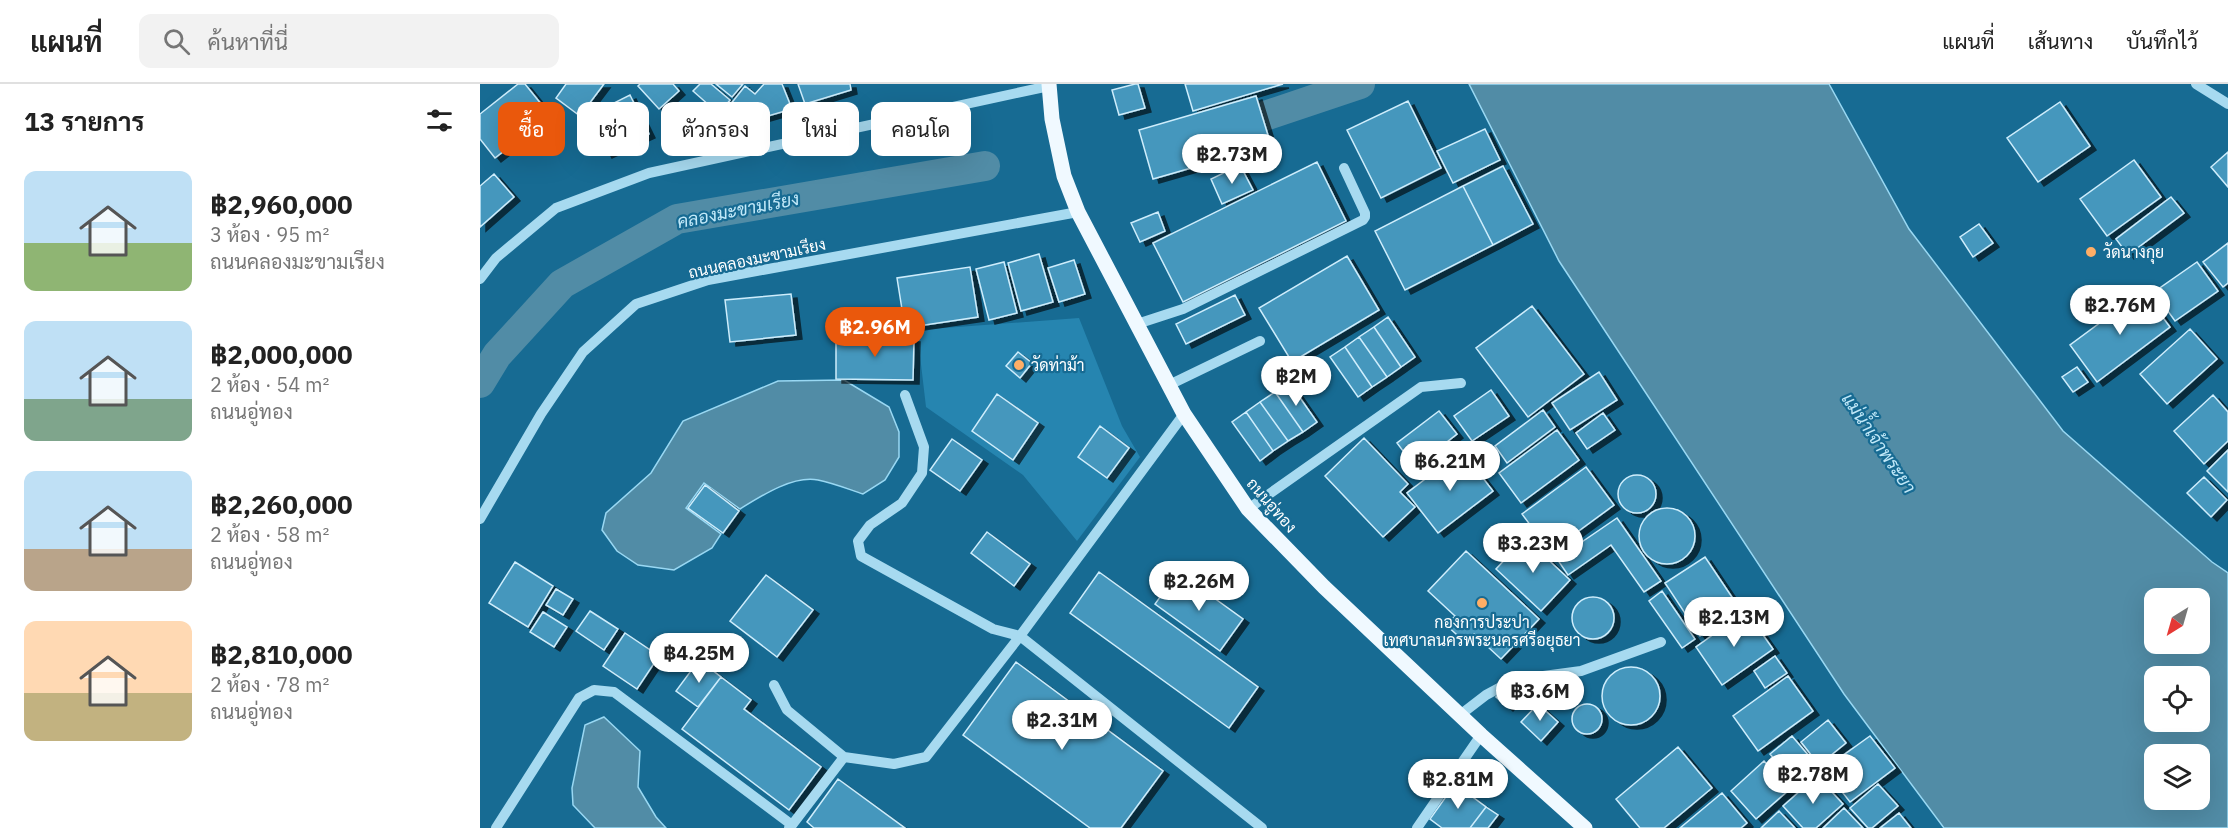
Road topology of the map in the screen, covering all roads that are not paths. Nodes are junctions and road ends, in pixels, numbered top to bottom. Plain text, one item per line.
1 (2196, 84) edge
2 (1049, 85) edge
3 (2228, 104) edge
4 (1344, 168) dead end
5 (1078, 212) junction
6 (480, 279) edge
7 (1137, 324) junction
8 (1260, 341) dead end
9 (1461, 383) dead end
10 (1169, 385) junction
11 (905, 396) dead end
12 (1184, 414) junction
13 (1248, 508) junction
14 (480, 519) edge
15 (1020, 636) junction
16 (1661, 642) dead end
17 (774, 685) dead end
18 (1460, 715) junction
19 (1481, 735) junction
20 (844, 757) junction
21 (790, 826) edge
22 (496, 828) edge
23 (1262, 828) edge
24 (1417, 828) edge
25 (1584, 828) edge

1 - 3 street
2 - 5 main road, ถนนอู่ทอง
2 - 6 street
4 - 7 street
5 - 7 main road, ถนนอู่ทอง
5 - 14 street, ถนนคลองมะขามเรียง
7 - 10 main road, ถนนอู่ทอง
8 - 10 street
9 - 13 street
10 - 12 main road, ถนนอู่ทอง
11 - 15 street
12 - 13 main road, ถนนอู่ทอง
12 - 15 street
13 - 18 main road, ถนนอู่ทอง
15 - 20 street
15 - 23 street
16 - 18 street
17 - 20 street
18 - 19 main road, ถนนอู่ทอง
19 - 24 street
19 - 25 main road, ถนนอู่ทอง
20 - 21 street
21 - 22 street

